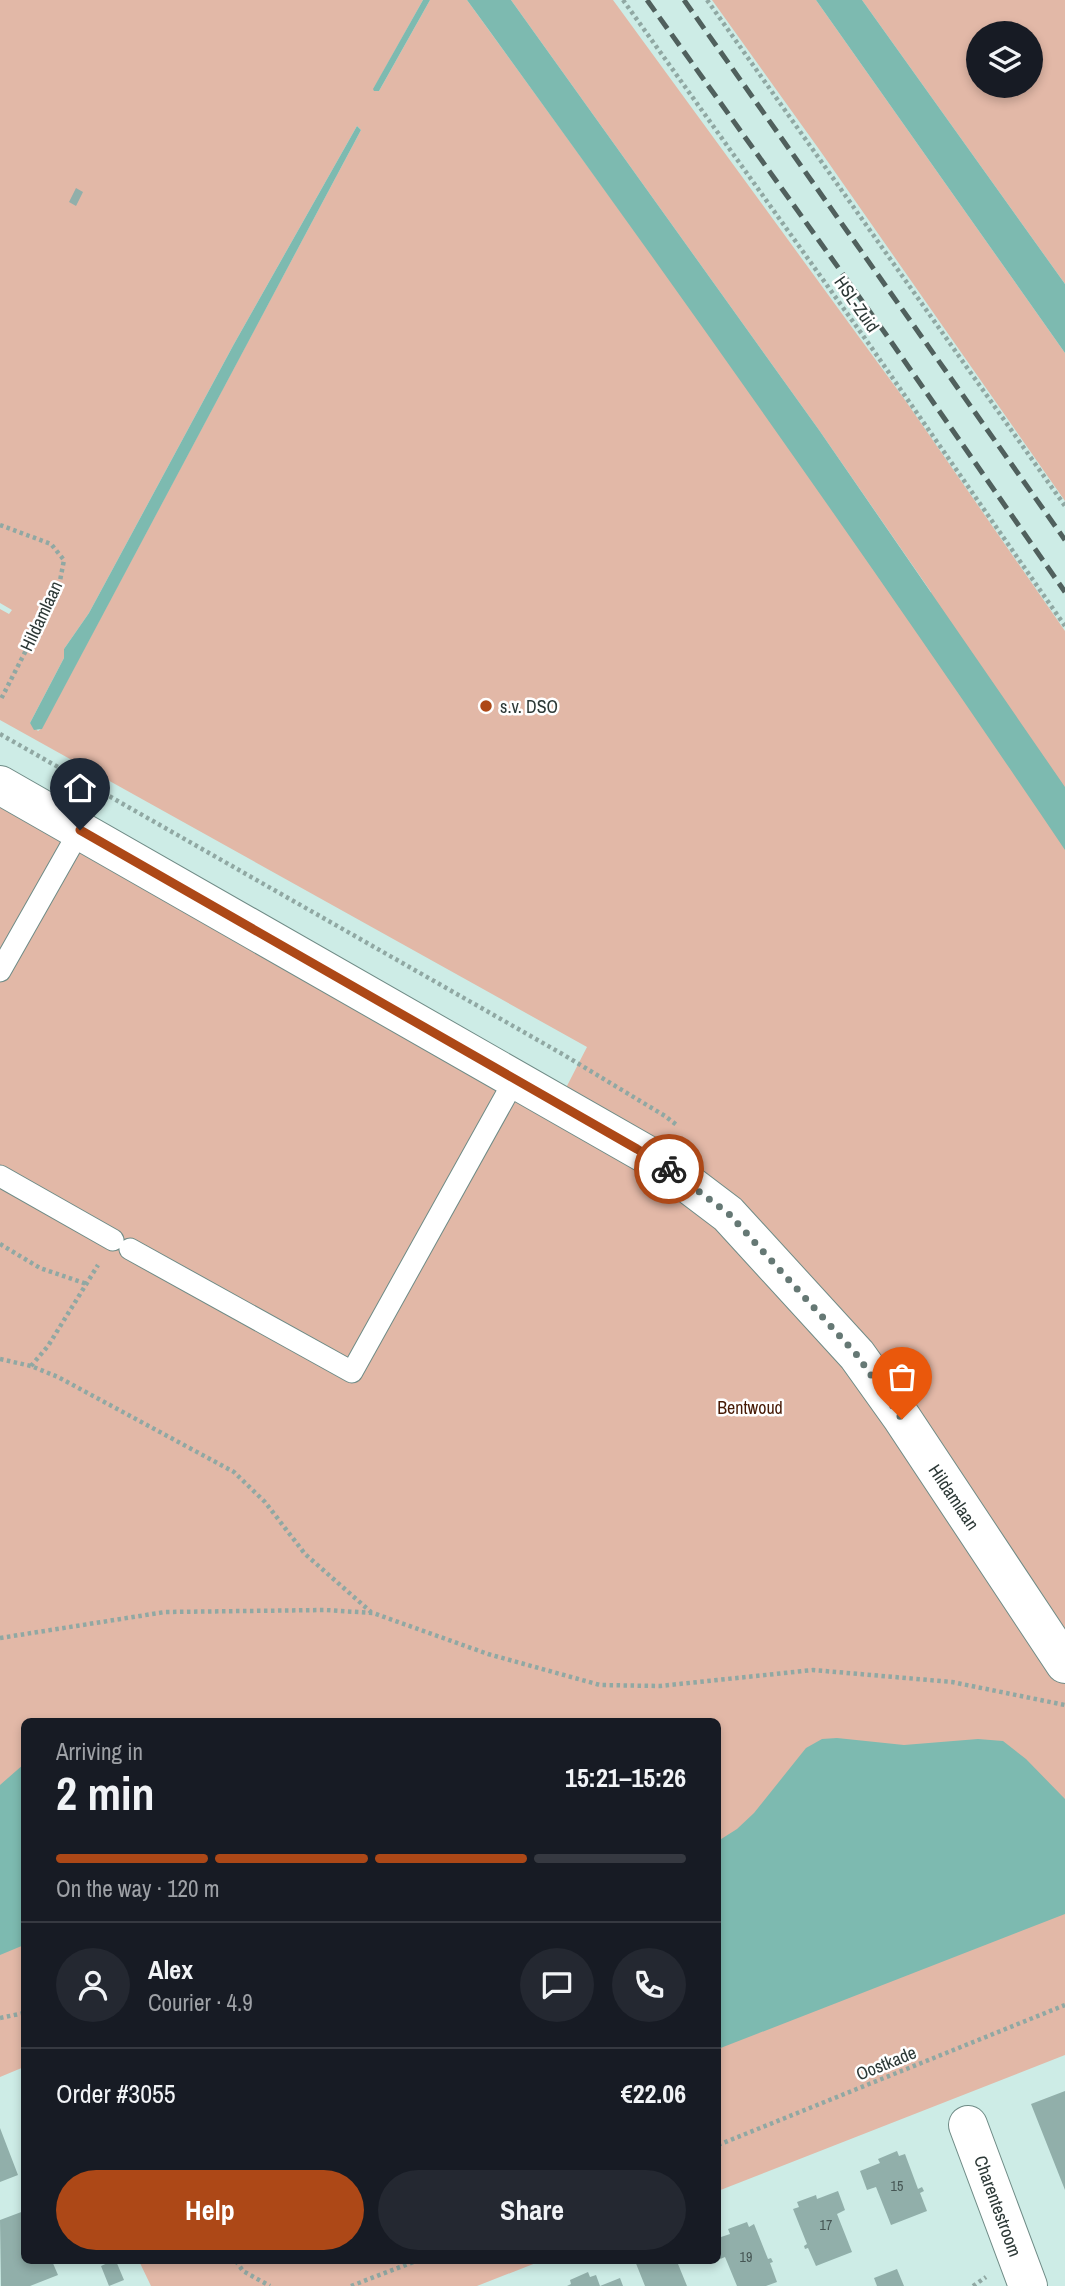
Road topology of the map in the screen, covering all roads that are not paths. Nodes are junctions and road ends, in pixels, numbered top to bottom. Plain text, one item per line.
1 (0, 785) edge
2 (80, 830) junction
3 (0, 971) edge
4 (515, 1079) junction
5 (0, 1176) edge
6 (1065, 1664) edge
7 (968, 2125) dead end
8 (1028, 2286) edge

1 - 2 street, Hildamlaan
2 - 3 lane
2 - 4 street, Hildamlaan
4 - 5 lane
4 - 6 street, Hildamlaan
7 - 8 street, Charentestroom

